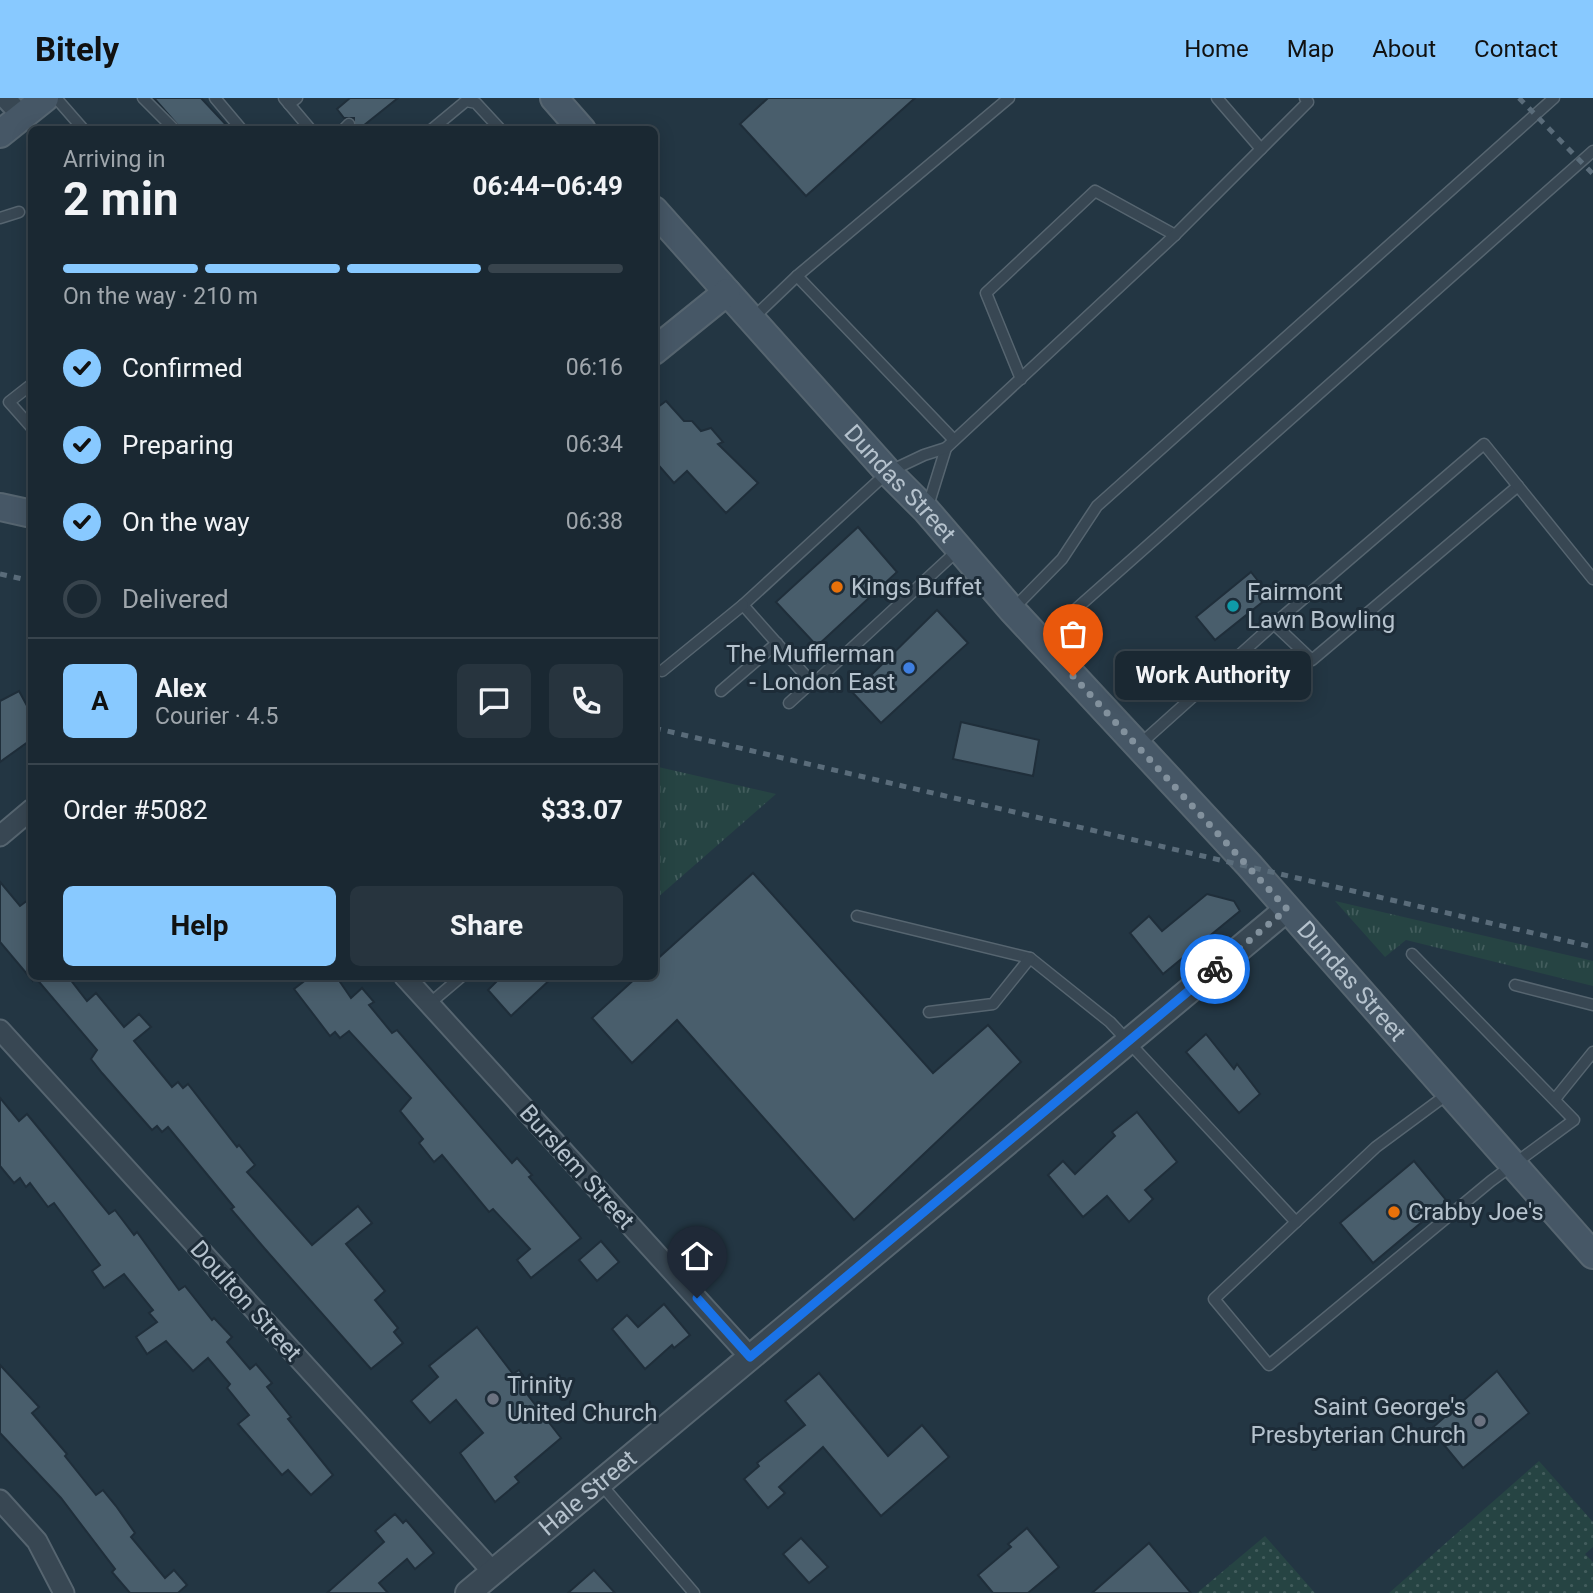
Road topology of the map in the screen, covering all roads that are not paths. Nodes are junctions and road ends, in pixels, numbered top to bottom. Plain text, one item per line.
1 (45, 98) edge
2 (56, 98) edge
3 (142, 98) edge
4 (215, 98) edge
5 (554, 98) edge
6 (1009, 98) edge
7 (1217, 98) edge
8 (1304, 98) edge
9 (1555, 98) edge
10 (290, 100) edge
11 (14, 107) edge
12 (81, 126) edge
13 (165, 126) edge
14 (171, 126) edge
15 (239, 126) edge
16 (308, 126) edge
17 (436, 126) edge
18 (497, 126) edge
19 (578, 126) edge
20 (0, 134) edge
21 (1261, 149) junction
22 (1593, 151) edge
23 (19, 212) dead end
24 (658, 215) edge
25 (0, 218) edge
26 (1174, 235) junction
27 (797, 276) junction
28 (727, 292) junction
29 (751, 319) junction
30 (658, 348) edge
31 (1021, 379) junction
32 (28, 387) edge
33 (28, 423) edge
34 (954, 440) junction
35 (946, 449) junction
36 (888, 472) junction
37 (1518, 486) junction
38 (0, 507) edge
39 (926, 510) junction
40 (28, 512) edge
41 (958, 550) junction
42 (1592, 576) edge
43 (743, 605) junction
44 (1012, 610) junction
45 (1274, 624) junction
46 (1040, 640) junction
47 (777, 643) junction
48 (662, 671) dead end
49 (812, 682) junction
50 (721, 691) dead end
51 (789, 703) dead end
52 (1138, 746) junction
53 (28, 812) edge
54 (0, 836) edge
55 (1287, 909) junction
56 (857, 916) dead end
57 (1412, 954) dead end
58 (1030, 958) junction
59 (408, 980) edge
60 (457, 980) edge
61 (1515, 985) dead end
62 (429, 1004) junction
63 (1593, 1005) edge
64 (929, 1012) dead end
65 (0, 1030) edge
66 (1129, 1041) junction
67 (1593, 1052) edge
68 (1449, 1092) junction
69 (1555, 1099) junction
70 (1511, 1166) junction
71 (1296, 1222) junction
72 (1591, 1248) edge
73 (750, 1357) junction
74 (600, 1483) junction
75 (0, 1500) edge
76 (493, 1573) junction
77 (64, 1593) edge
78 (468, 1593) edge
79 (694, 1593) edge

1 - 11 main road
2 - 12 lane
3 - 13 lane
3 - 14 lane
4 - 15 lane
5 - 19 main road
6 - 27 lane
7 - 21 lane
8 - 21 lane
9 - 44 lane
10 - 16 lane
11 - 20 main road
17 - 18 lane
21 - 26 lane
22 - 46 lane
23 - 25 lane
24 - 28 main road, Dundas Street
26 - 31 lane
26 - 31 lane
27 - 29 lane
27 - 34 lane
28 - 29 main road, Dundas Street
28 - 30 main road
29 - 36 main road, Dundas Street
31 - 34 lane
32 - 33 lane
34 - 35 lane
35 - 36 lane
35 - 39 lane
36 - 39 main road, Dundas Street
36 - 43 lane
37 - 42 lane
37 - 45 lane
37 - 45 lane
38 - 40 main road
39 - 41 main road, Dundas Street
41 - 44 main road, Dundas Street
41 - 49 lane
43 - 47 lane
43 - 48 lane
44 - 46 main road, Dundas Street
45 - 52 lane
46 - 52 main road, Dundas Street
47 - 49 lane
47 - 50 lane
49 - 51 lane
52 - 55 main road, Dundas Street
53 - 54 street
55 - 66 street, Hale Street
55 - 68 main road, Dundas Street
56 - 58 lane
57 - 69 lane
58 - 64 lane
58 - 66 lane
59 - 62 street, Burslem Street
60 - 62 lane
61 - 63 lane
62 - 73 street, Burslem Street
65 - 76 street, Doulton Street
66 - 71 lane
66 - 73 street, Hale Street
67 - 69 lane
68 - 70 main road, Dundas Street
68 - 71 lane
69 - 70 lane
70 - 71 lane
70 - 72 main road, Dundas Street
73 - 74 street, Hale Street
74 - 76 street, Hale Street
74 - 79 lane
75 - 77 street
76 - 78 street, Hale Street

